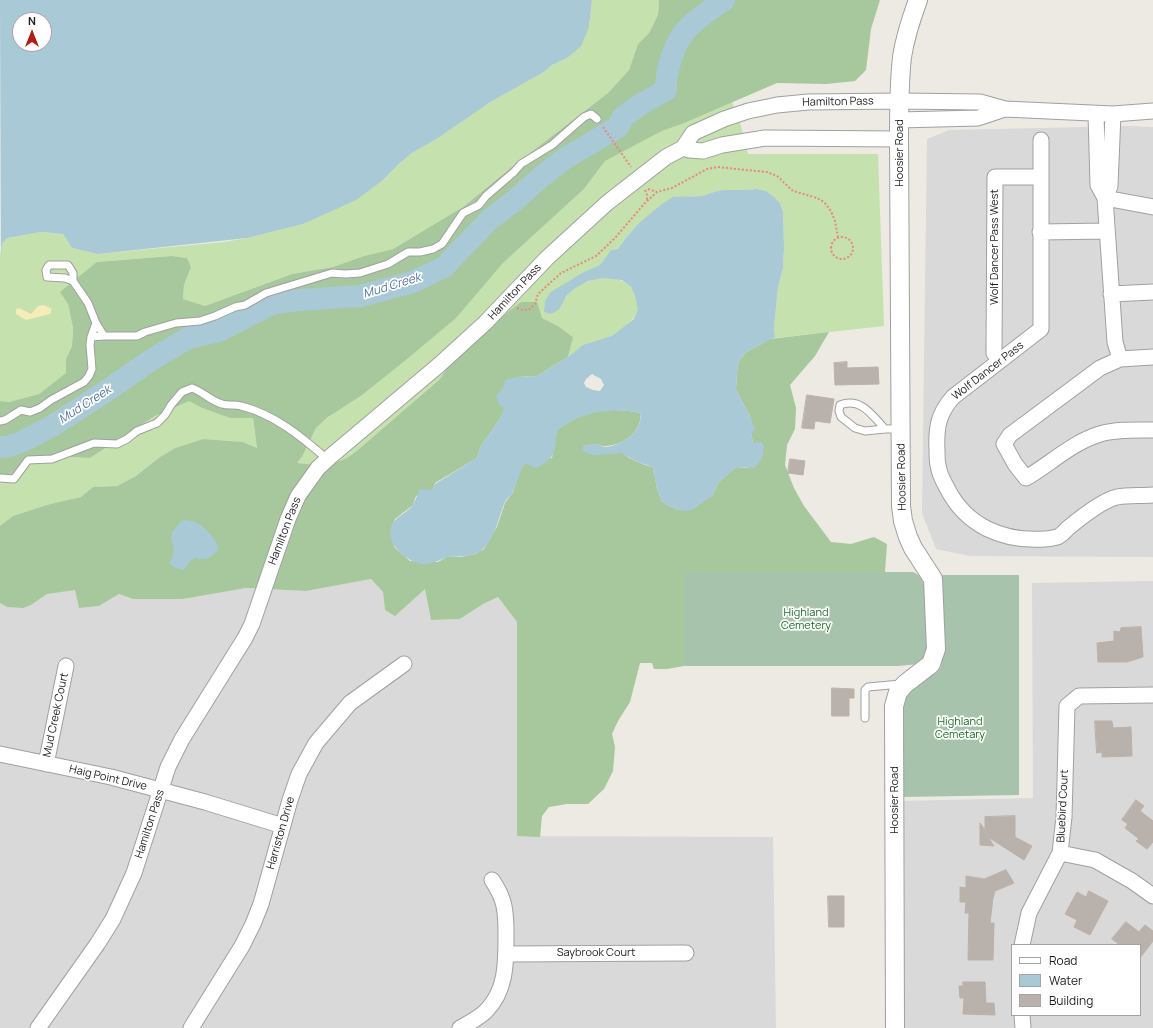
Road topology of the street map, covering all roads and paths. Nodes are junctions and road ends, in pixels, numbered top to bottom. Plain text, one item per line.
1 (918, 0) edge
2 (900, 101) junction
3 (1005, 109) junction
4 (1153, 111) edge
5 (1096, 114) junction
6 (1113, 114) junction
7 (597, 119) joint
8 (899, 120) junction
9 (899, 139) junction
10 (1041, 140) dead end
11 (616, 146) dead end
12 (683, 148) junction
13 (1040, 177) junction
14 (645, 188) dead end
15 (657, 192) junction
16 (1105, 198) junction
17 (1153, 207) edge
18 (1107, 231) junction
19 (1040, 232) junction
20 (838, 237) junction
21 (73, 281) dead end
22 (1153, 292) edge
23 (1111, 294) junction
24 (505, 302) junction
25 (96, 323) junction
26 (104, 336) junction
27 (91, 337) junction
28 (1153, 357) edge
29 (1120, 359) junction
30 (999, 361) junction
31 (0, 421) edge
32 (893, 429) junction
33 (1153, 430) edge
34 (328, 459) junction
35 (0, 478) edge
36 (1153, 495) edge
37 (404, 664) dead end
38 (66, 666) dead end
39 (905, 684) junction
40 (1153, 695) edge
41 (865, 718) dead end
42 (0, 754) edge
43 (46, 764) junction
44 (160, 790) junction
45 (283, 826) junction
46 (1060, 853) junction
47 (492, 880) dead end
48 (1153, 896) edge
49 (1022, 944) edge
50 (686, 953) dead end
51 (506, 954) junction
52 (1022, 1016) edge
53 (38, 1028) edge
54 (191, 1028) edge
55 (460, 1028) edge
56 (895, 1028) edge
57 (1023, 1028) edge

1 - 2 street, Hoosier Road
2 - 3 street, Hamilton Pass
2 - 8 street, Hoosier Road
2 - 12 street, Hamilton Pass
3 - 5 street, Hamilton Pass
3 - 8 street, Hamilton Pass
4 - 6 street, Hamilton Pass
5 - 6 street, Hamilton Pass
5 - 16 street
6 - 16 street
7 - 11 path
7 - 26 lane
8 - 9 street, Hoosier Road
9 - 12 street
9 - 32 street, Hoosier Road
10 - 13 street, Wolf Dancer Pass
12 - 24 street, Hamilton Pass
13 - 19 street, Wolf Dancer Pass
13 - 30 street, Wolf Dancer Pass West
14 - 15 path
15 - 20 path
15 - 24 path
16 - 17 street
16 - 18 street
18 - 19 street
18 - 23 street
19 - 30 street, Wolf Dancer Pass
20 - 20 path
21 - 25 lane
22 - 23 street
23 - 29 street
24 - 34 street, Hamilton Pass
25 - 26 lane
25 - 27 lane
26 - 27 lane
27 - 31 lane
28 - 29 street
29 - 33 street
30 - 36 street, Wolf Dancer Pass
32 - 32 lane
32 - 39 street, Hoosier Road
34 - 35 lane
34 - 44 street, Hamilton Pass
37 - 45 street, Harriston Drive
38 - 43 street, Mud Creek Court
39 - 41 lane
39 - 56 street, Hoosier Road
40 - 46 street, Bluebird Court
42 - 43 street, Haig Point Drive
43 - 44 street, Haig Point Drive
44 - 45 street, Haig Point Drive
44 - 53 street, Hamilton Pass
45 - 54 street, Harriston Drive
46 - 48 street
46 - 49 street, Bluebird Court
47 - 51 street
50 - 51 street, Saybrook Court
51 - 55 street
52 - 57 street

